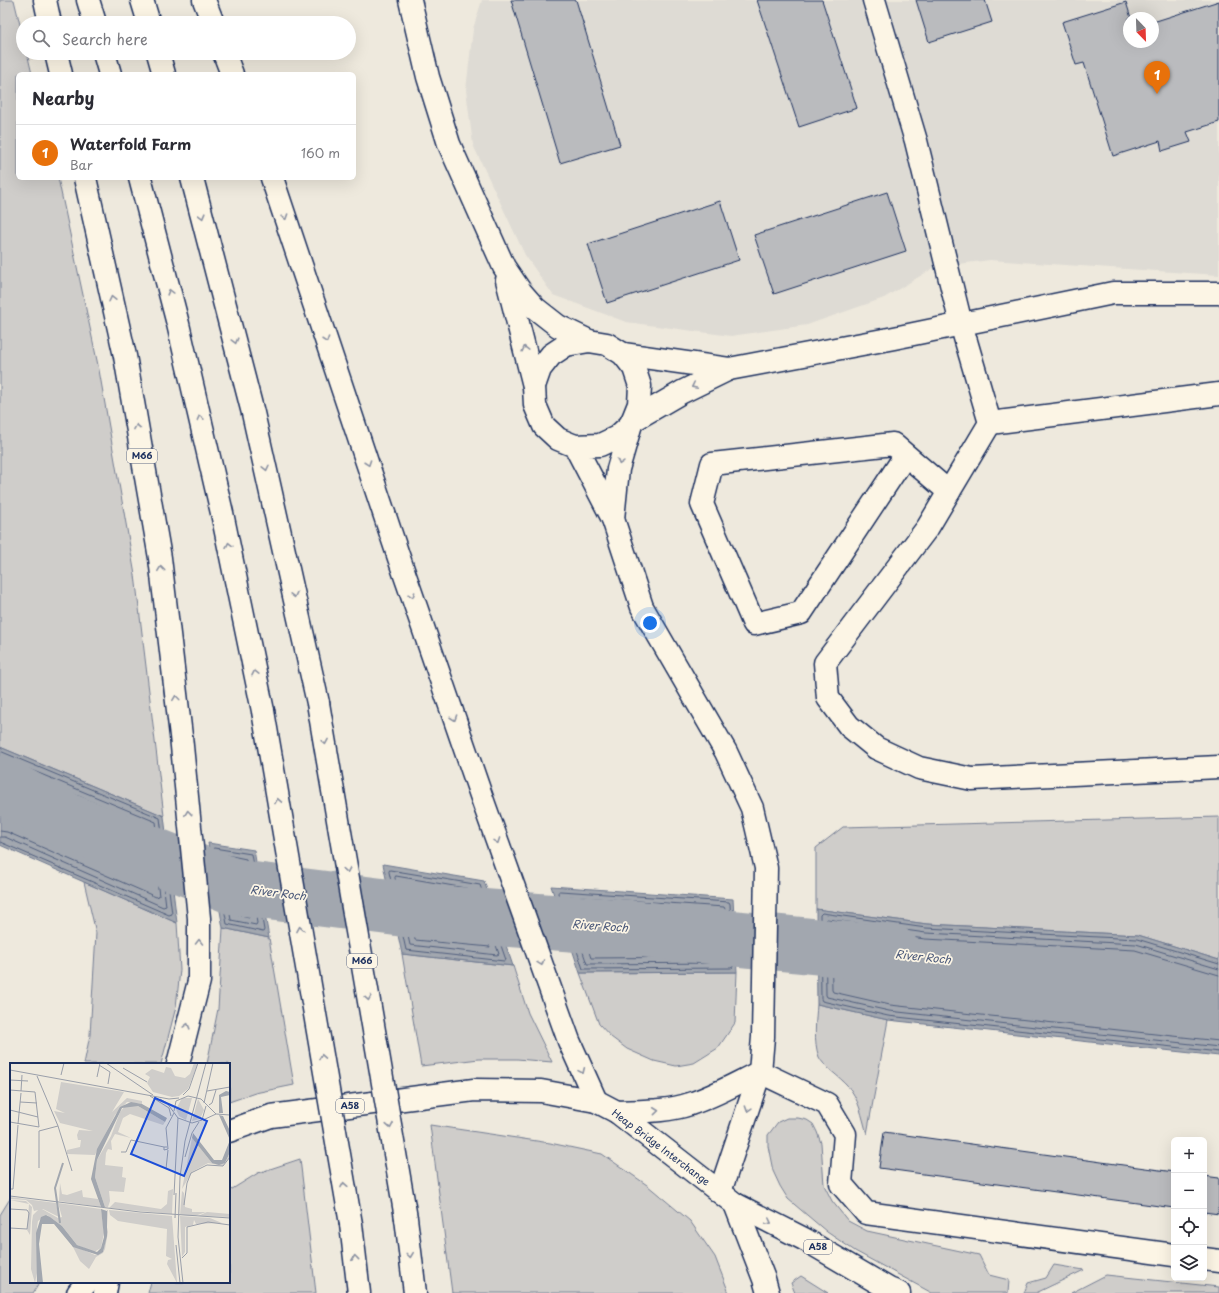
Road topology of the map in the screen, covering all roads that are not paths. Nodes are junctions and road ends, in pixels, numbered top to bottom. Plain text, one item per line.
1 (45, 0) edge
2 (88, 0) edge
3 (142, 0) edge
4 (204, 0) edge
5 (874, 0) edge
6 (411, 1) edge
7 (48, 16) edge
8 (93, 16) edge
9 (147, 16) edge
10 (210, 16) edge
11 (58, 60) edge
12 (106, 60) edge
13 (160, 60) edge
14 (227, 60) edge
15 (61, 72) edge
16 (109, 72) edge
17 (163, 72) edge
18 (231, 72) edge
19 (85, 180) edge
20 (141, 180) edge
21 (193, 180) edge
22 (273, 180) edge
23 (504, 267) junction
24 (1219, 293) edge
25 (961, 324) junction
26 (589, 341) junction
27 (623, 354) junction
28 (729, 369) junction
29 (534, 386) junction
30 (1219, 394) edge
31 (631, 423) junction
32 (990, 424) junction
33 (575, 446) junction
34 (906, 456) junction
35 (948, 492) junction
36 (613, 519) junction
37 (1219, 767) edge
38 (178, 1063) edge
39 (760, 1072) junction
40 (596, 1101) junction
41 (617, 1112) junction
42 (230, 1131) edge
43 (727, 1198) junction
44 (1171, 1255) edge
45 (1207, 1259) edge
46 (1219, 1261) edge
47 (86, 1283) edge
48 (107, 1283) edge
49 (78, 1293) edge
50 (105, 1293) edge
51 (359, 1293) edge
52 (415, 1293) edge
53 (768, 1293) edge
54 (899, 1293) edge

1 - 7 main road
2 - 8 main road
3 - 9 main road
4 - 10 main road
5 - 25 main road
6 - 23 main road
11 - 15 main road
12 - 16 main road
13 - 17 main road
14 - 18 main road
38 -> 19 main road, M66
51 -> 20 main road, bridge
21 -> 52 main road, M66, bridge
22 -> 40 main road
23 - 26 main road
29 -> 23 main road
24 - 25 main road
25 - 28 main road
25 - 32 main road
26 - 27 main road
26 - 29 main road
27 - 28 main road
27 - 31 main road
28 -> 31 main road
29 - 33 main road
30 - 32 main road
31 - 33 main road
31 -> 36 main road
32 - 35 main road
33 - 36 main road
34 - 34 main road
34 - 35 main road
35 - 37 main road
36 - 39 main road
41 -> 39 main road
39 -> 43 main road
39 - 44 main road
40 - 41 main road, Heap Bridge Interchange / A58
40 - 42 main road, Heap Bridge Interchange / A58
41 - 43 main road, Heap Bridge Interchange / A58
43 - 53 main road
43 -> 54 main road, A58
45 - 46 main road
47 - 49 main road
48 - 50 main road

